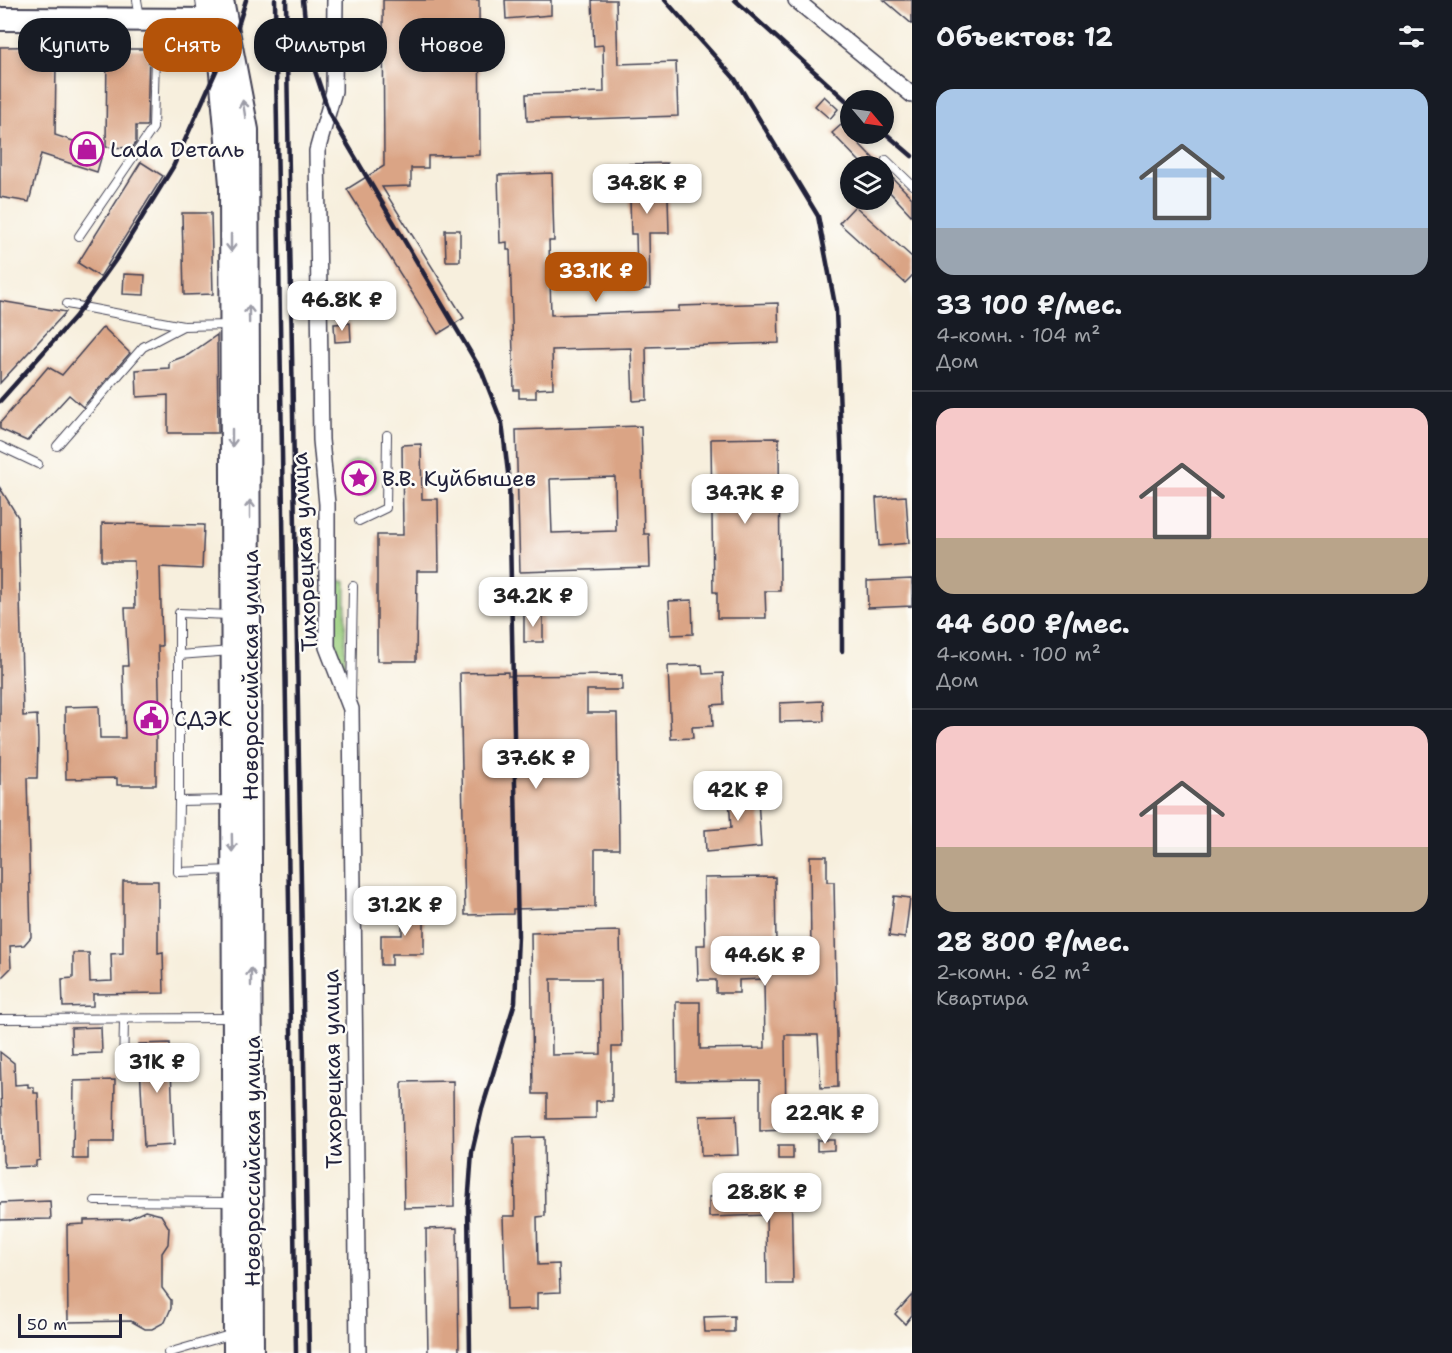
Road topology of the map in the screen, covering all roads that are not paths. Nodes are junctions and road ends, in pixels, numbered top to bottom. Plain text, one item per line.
1 (335, 0) edge
2 (796, 0) edge
3 (216, 10) edge
4 (145, 13) edge
5 (0, 19) edge
6 (912, 95) edge
7 (894, 168) edge
8 (912, 185) edge
9 (79, 236) dead end
10 (67, 304) dead end
11 (230, 325) junction
12 (183, 326) junction
13 (387, 435) dead end
14 (0, 446) edge
15 (57, 446) dead end
16 (38, 464) dead end
17 (359, 521) dead end
18 (353, 586) dead end
19 (233, 614) junction
20 (233, 651) junction
21 (179, 655) junction
22 (351, 710) junction
23 (241, 800) junction
24 (179, 801) junction
25 (232, 870) junction
26 (243, 1018) junction
27 (0, 1019) edge
28 (124, 1019) junction
29 (123, 1074) dead end
30 (95, 1201) dead end
31 (234, 1202) junction
32 (234, 1343) edge
33 (168, 1353) edge
34 (252, 1353) edge
35 (358, 1353) edge

1 - 22 street, Тихорецкая улица
2 - 6 street
3 - 4 main road
3 -> 11 main road, Новороссийская улица
23 -> 3 main road, Новороссийская улица
4 - 5 main road
4 - 9 lane
7 - 8 lane
10 - 12 lane
11 - 12 lane
11 -> 19 main road, Новороссийская улица
12 - 15 lane
13 - 17 lane
14 - 16 lane
18 - 22 lane
19 - 20 main road, Новороссийская улица
19 - 21 lane
20 - 21 lane
20 - 23 main road, Новороссийская улица
21 - 24 lane
22 - 35 street, Тихорецкая улица
23 - 24 lane
23 -> 25 main road, Новороссийская улица
26 -> 23 main road, Новороссийская улица
24 - 25 lane
25 - 26 main road, Новороссийская улица
26 - 28 lane
26 - 31 main road, Новороссийская улица
26 - 34 main road, Новороссийская улица
27 - 28 lane
28 - 29 lane
30 - 31 lane
31 - 32 main road, Новороссийская улица
32 - 33 lane

